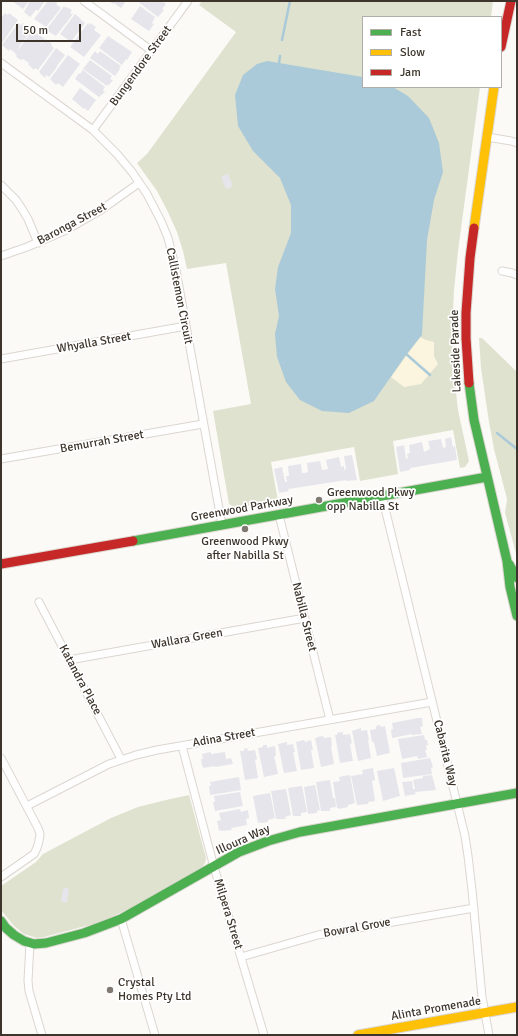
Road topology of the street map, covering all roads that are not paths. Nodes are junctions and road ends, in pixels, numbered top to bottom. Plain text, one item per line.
1 (84, 1) edge
2 (188, 1) edge
3 (511, 1) edge
4 (502, 42) edge
5 (152, 51) junction
6 (1, 63) edge
7 (494, 88) edge
8 (93, 130) junction
9 (486, 137) junction
10 (517, 143) edge
11 (139, 183) junction
12 (1, 185) edge
13 (38, 243) junction
14 (1, 256) edge
15 (502, 271) dead end
16 (517, 275) edge
17 (186, 326) junction
18 (1, 359) edge
19 (203, 424) junction
20 (1, 459) edge
21 (487, 477) junction
22 (382, 496) junction
23 (279, 515) junction
24 (222, 525) junction
25 (507, 561) junction
26 (1, 564) edge
27 (517, 578) edge
28 (39, 602) dead end
29 (517, 616) edge
30 (305, 618) junction
31 (69, 660) junction
32 (432, 702) junction
33 (330, 720) junction
34 (182, 746) junction
35 (121, 759) junction
36 (2, 761) edge
37 (517, 793) edge
38 (457, 804) junction
39 (27, 806) junction
40 (214, 867) junction
41 (1, 877) edge
42 (474, 908) junction
43 (121, 919) junction
44 (1, 921) edge
45 (30, 943) junction
46 (241, 957) junction
47 (517, 1007) edge
48 (484, 1013) junction
49 (378, 1033) edge
50 (43, 1034) edge
51 (155, 1035) edge
52 (264, 1035) edge
53 (358, 1035) edge
54 (489, 1035) edge

1 - 5 street
2 - 5 street, Bungendore Street
3 - 4 street
5 - 8 street, Bungendore Street
6 - 8 street, Callistemon Circuit
7 - 9 street, Lakeside Parade
8 - 11 street, Callistemon Circuit
9 - 10 street
9 - 21 street, Lakeside Parade
11 - 13 street, Baronga Street
11 - 17 street, Callistemon Circuit
12 - 13 street
13 - 14 street, Baronga Street
15 - 16 street
17 - 18 street, Whyalla Street
17 - 19 street, Callistemon Circuit
19 - 20 street, Bemurrah Street
19 - 24 street, Callistemon Circuit
21 - 22 street, Greenwood Parkway
21 - 25 street, Lakeside Parade
22 - 23 street, Greenwood Parkway
22 - 32 street, Cabarita Way
23 - 24 street, Greenwood Parkway
23 - 30 street, Nabilla Street
24 - 26 street, Greenwood Parkway
25 - 27 street, Lakeside Parade
25 - 29 street, Lakeside Parade
28 - 31 street, Katandra Place
30 - 31 street, Wallara Green
30 - 33 street, Nabilla Street
31 - 35 street, Katandra Place
32 - 33 street, Adina Street
32 - 38 street, Cabarita Way
33 - 34 street, Adina Street
34 - 35 street, Adina Street
34 - 40 street, Milpera Street
35 - 39 street, Adina Street
36 - 39 street
37 - 38 street, Illoura Way
38 - 40 street, Illoura Way
38 - 42 street, Cabarita Way
39 - 41 street
40 - 43 street, Illoura Way
40 - 46 street, Milpera Street
42 - 46 street, Bowral Grove
42 - 48 street, Cabarita Way
43 - 45 street, Illoura Way
43 - 51 street
44 - 45 street
45 - 50 street
46 - 52 street, Milpera Street
47 - 48 street, Alinta Promenade
48 - 49 street, Alinta Promenade
48 - 54 street, Cabarita Way
49 - 53 street, Alinta Promenade

